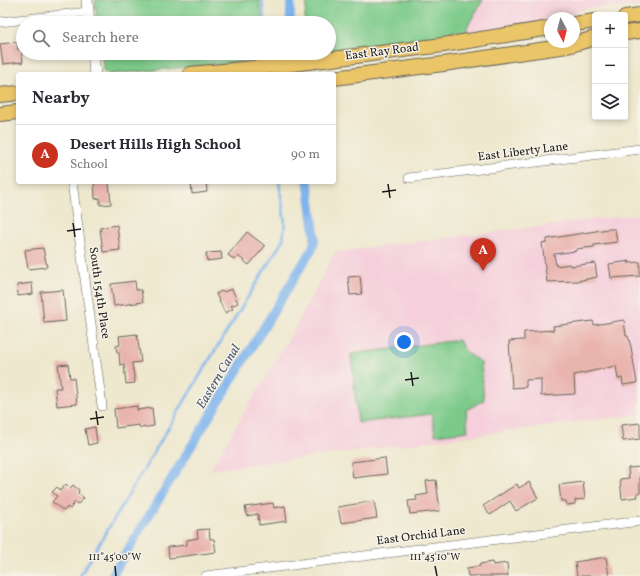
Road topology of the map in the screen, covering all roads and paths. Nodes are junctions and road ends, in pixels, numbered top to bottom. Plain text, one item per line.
1 (87, 0) edge
2 (640, 15) edge
3 (89, 16) edge
4 (628, 17) edge
5 (16, 21) edge
6 (592, 21) edge
7 (0, 22) edge
8 (580, 23) edge
9 (544, 29) edge
10 (640, 31) edge
11 (628, 33) edge
12 (498, 37) junction
13 (592, 39) edge
14 (336, 58) edge
15 (94, 60) edge
16 (322, 60) edge
17 (443, 64) junction
18 (95, 72) edge
19 (211, 72) edge
20 (336, 78) edge
21 (16, 93) edge
22 (0, 95) edge
23 (16, 112) edge
24 (0, 114) edge
25 (640, 149) edge
26 (409, 178) dead end
27 (72, 184) edge
28 (102, 406) dead end
29 (640, 521) edge
30 (267, 572) edge
31 (206, 576) edge

1 - 3 street
2 - 4 main road
5 - 7 street
6 - 8 main road
9 - 12 main road, East Ray Road
10 - 11 main road
12 - 14 main road, East Ray Road
12 - 17 main road
13 - 17 main road, East Ray Road
15 - 18 street
16 - 19 main road, East Ray Road
17 - 20 main road, East Ray Road
21 - 22 main road
23 - 24 main road
25 - 26 street, East Liberty Lane
27 - 28 street, South 154th Place
29 - 30 street, East Orchid Lane
30 - 31 street, East Orchid Lane

